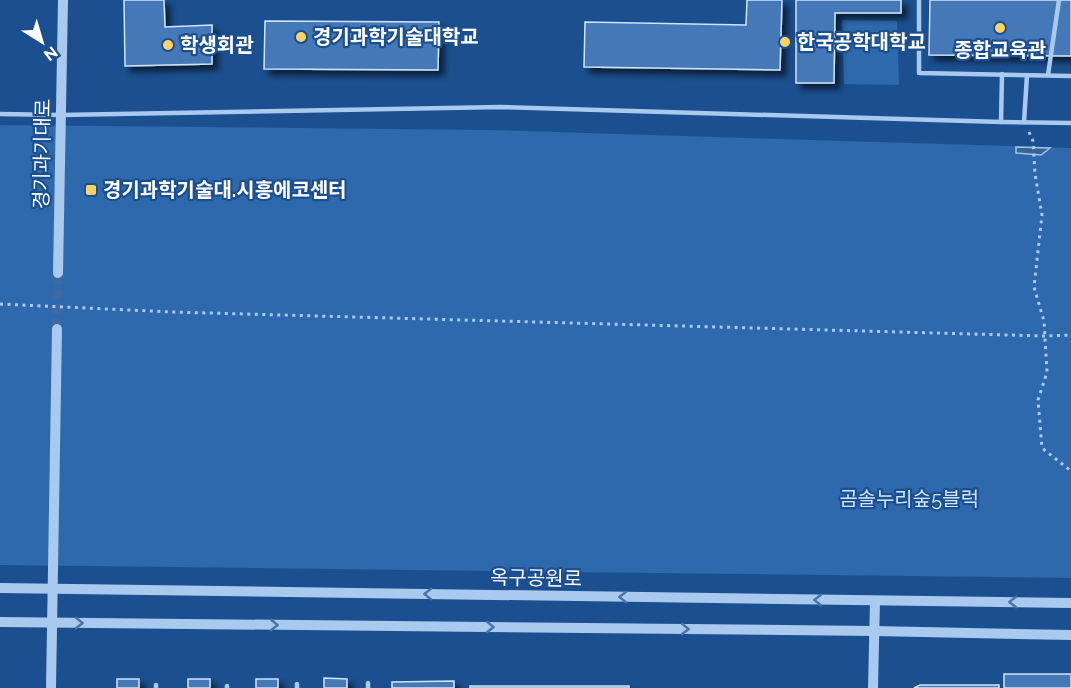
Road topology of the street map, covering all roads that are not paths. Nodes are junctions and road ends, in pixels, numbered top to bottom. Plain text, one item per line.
1 (63, 0) edge
2 (919, 0) edge
3 (1059, 0) edge
4 (1002, 74) junction
5 (1027, 75) junction
6 (1048, 75) junction
7 (1071, 76) edge
8 (0, 114) edge
9 (61, 115) junction
10 (1001, 122) junction
11 (1024, 123) junction
12 (1071, 123) edge
13 (58, 273) tunnel mouth
14 (57, 329) tunnel mouth
15 (0, 588) edge
16 (52, 589) junction
17 (875, 601) junction
18 (1071, 603) edge
19 (0, 622) edge
20 (52, 623) junction
21 (874, 631) junction
22 (1071, 635) edge
23 (51, 688) edge
24 (873, 688) edge

1 - 9 street, 경기과기대로
2 - 4 lane
3 - 6 lane
4 - 5 lane
4 - 10 lane
5 - 6 lane
5 - 11 lane
6 - 7 lane
8 - 9 lane
9 - 10 lane
9 - 13 street, 경기과기대로
10 - 11 lane
11 - 12 lane
14 - 16 street
15 - 16 street, 옥구공원로
17 -> 16 street, 옥구공원로
16 - 20 street
18 -> 17 street, 옥구공원로
17 - 21 street
19 - 20 street
20 -> 21 street
20 - 23 street
21 - 22 street
21 - 24 street

